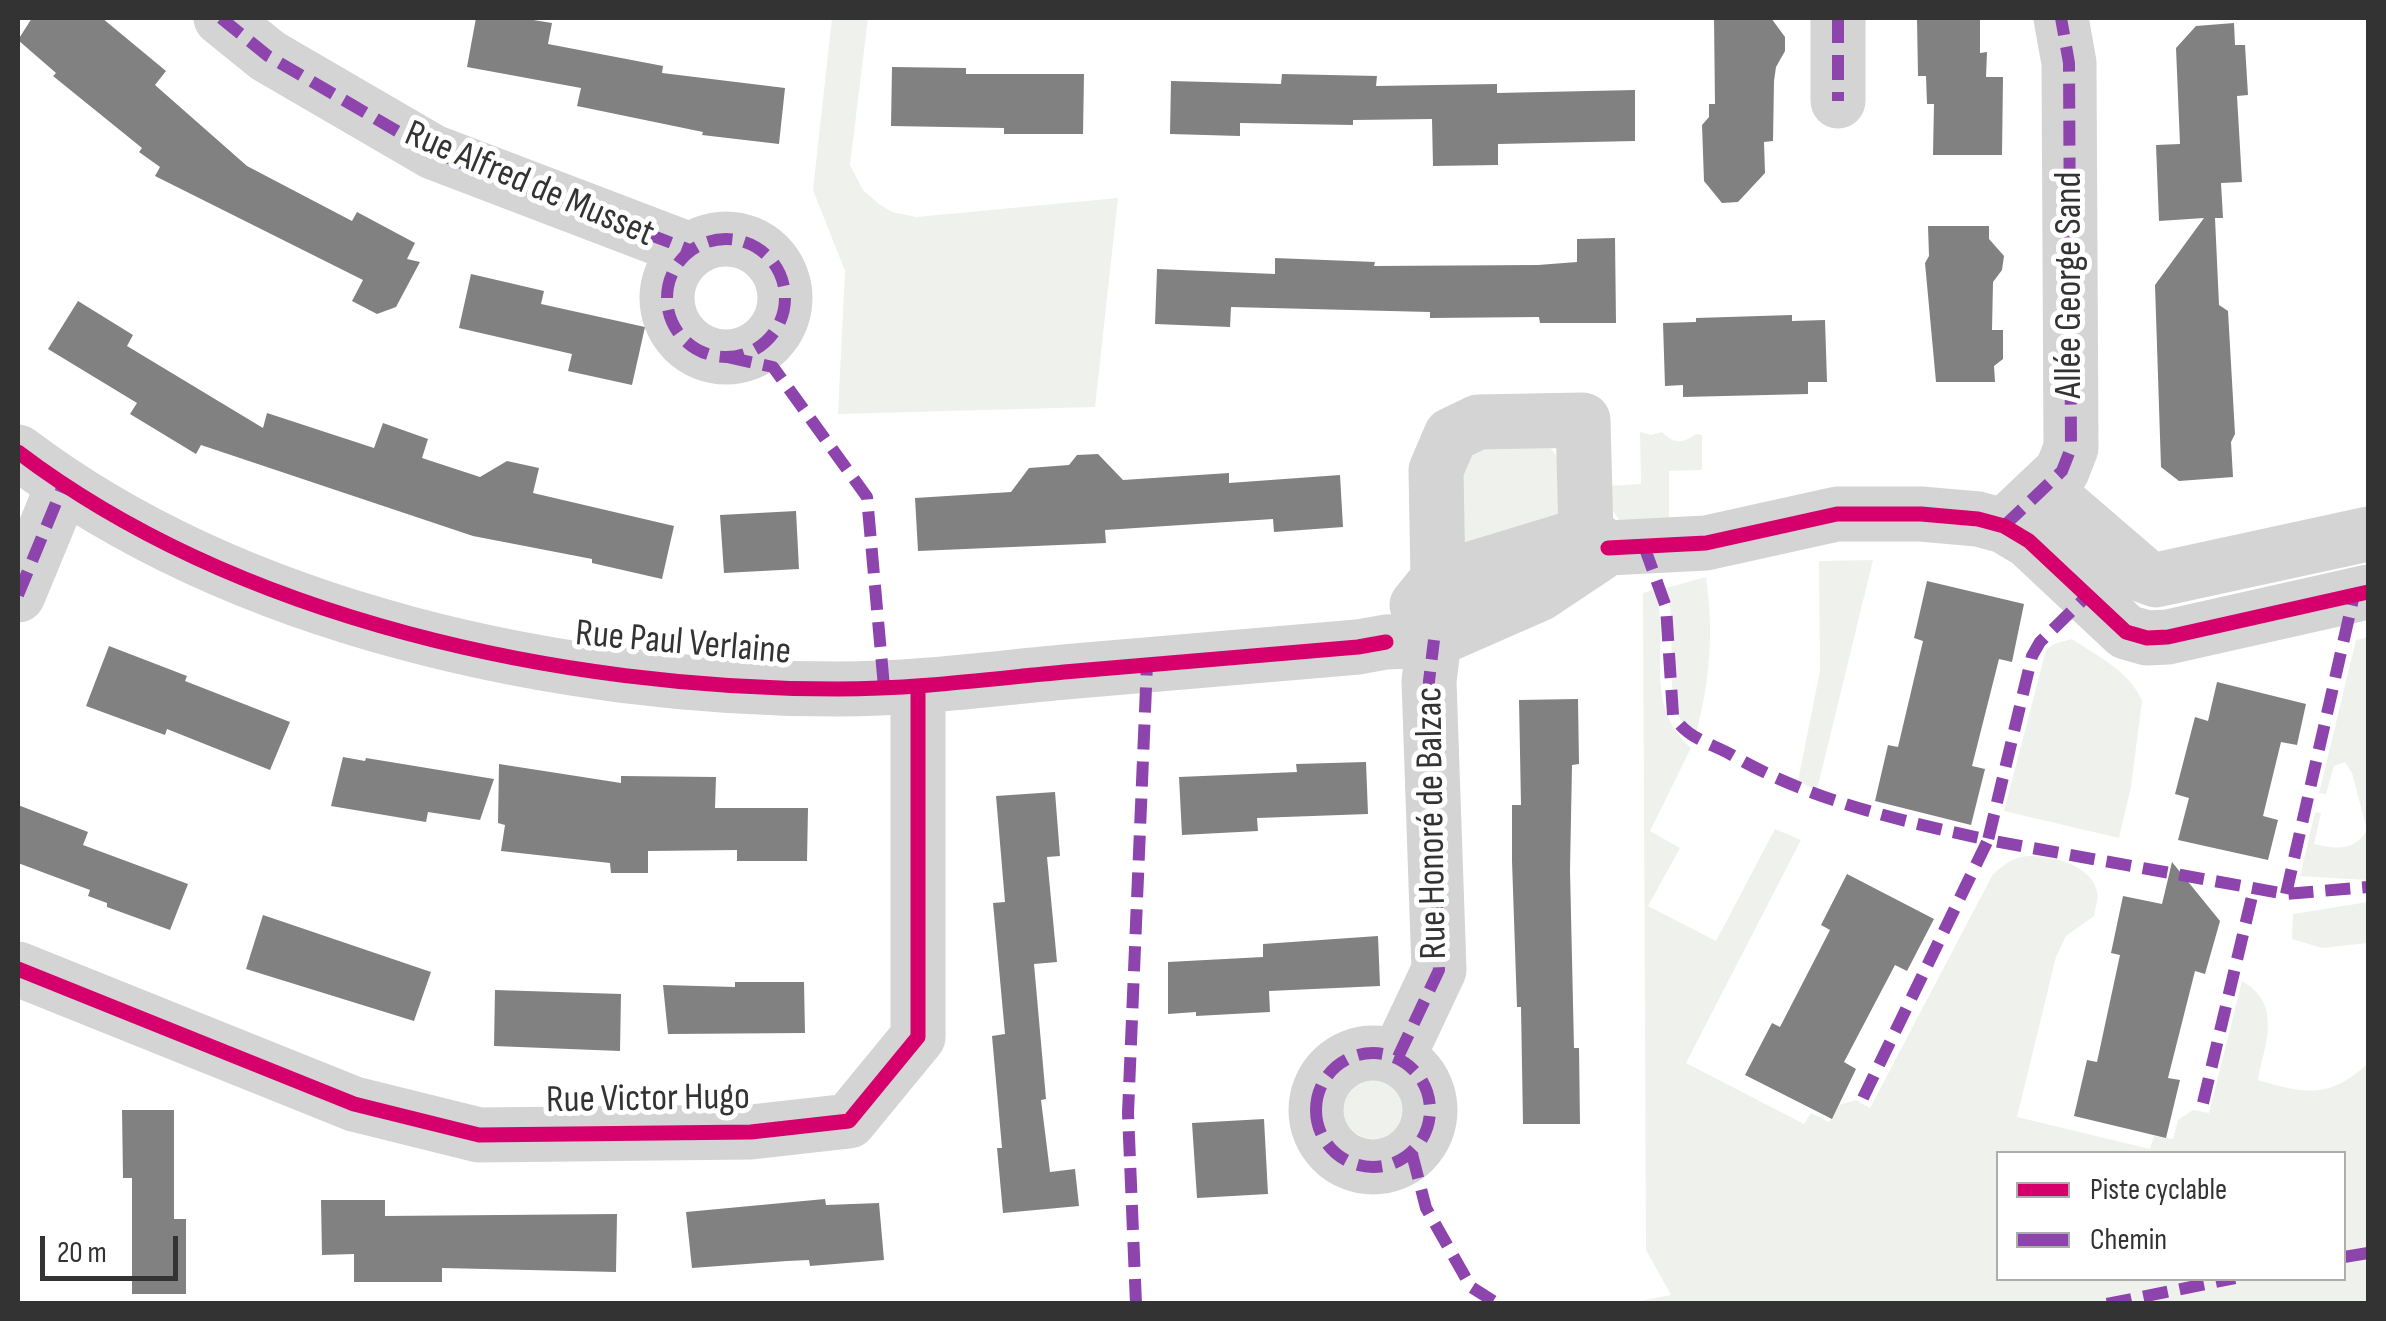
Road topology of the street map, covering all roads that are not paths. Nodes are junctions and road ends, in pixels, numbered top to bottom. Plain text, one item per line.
1 (221, 18) edge
2 (1838, 18) edge
3 (2061, 18) edge
4 (1838, 101) dead end
5 (690, 250) dead end
6 (18, 452) edge
7 (64, 486) junction
8 (2046, 490) junction
9 (2004, 526) junction
10 (2368, 534) edge
11 (1597, 541) junction
12 (1438, 579) junction
13 (2368, 592) edge
14 (18, 595) edge
15 (1410, 641) junction
16 (918, 686) junction
17 (18, 970) edge
18 (1398, 1057) dead end

1 - 5 street, Rue Alfred de Musset
2 - 4 street
3 - 8 street, Allée George Sand
6 - 7 street, Rue Paul Verlaine
7 - 14 street
7 - 16 street, Rue Paul Verlaine
8 - 9 street, Allée George Sand
8 - 10 street
9 - 11 street
9 - 13 street
11 - 12 street
11 - 12 street
11 - 15 street, Rue Paul Verlaine
12 - 15 street
15 - 16 street, Rue Paul Verlaine
15 - 18 street, Rue Honoré de Balzac
16 - 17 street, Rue Victor Hugo

